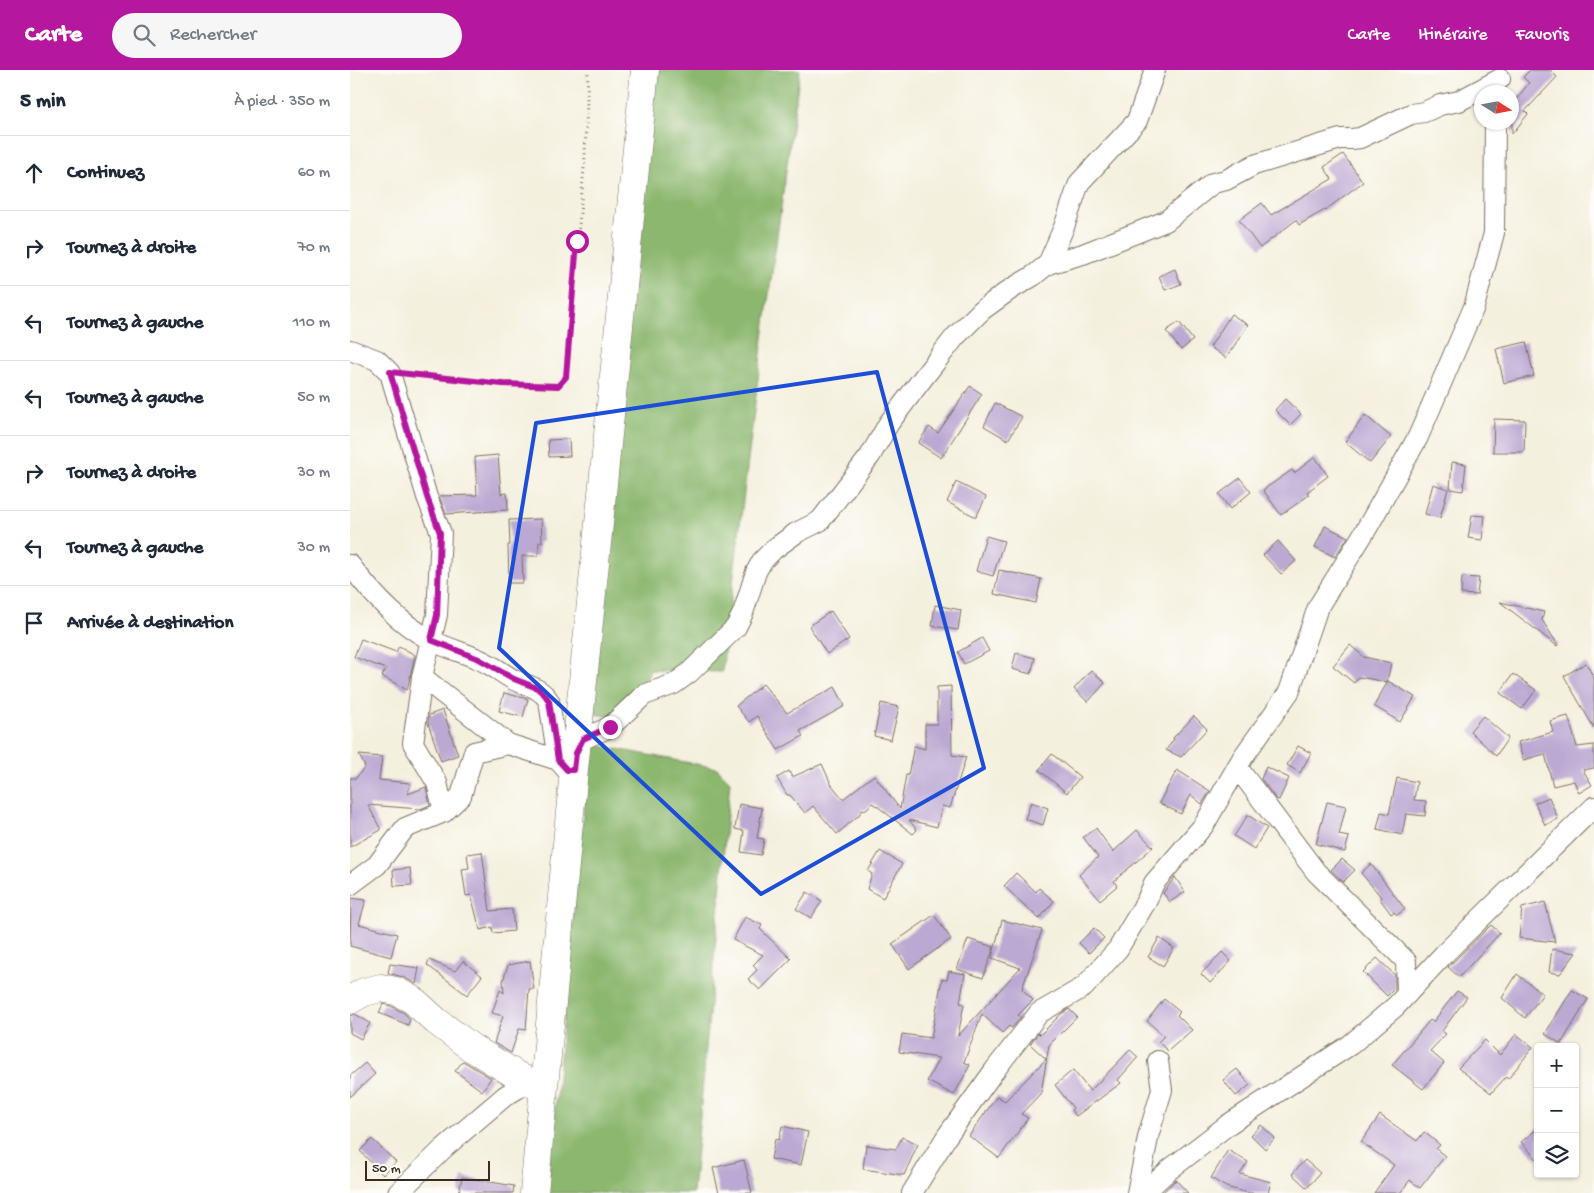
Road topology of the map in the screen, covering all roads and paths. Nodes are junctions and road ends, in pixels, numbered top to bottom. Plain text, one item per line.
1 (588, 70) edge
2 (645, 70) edge
3 (1155, 70) edge
4 (1503, 81) edge
5 (1494, 130) edge
6 (1048, 264) junction
7 (350, 350) edge
8 (390, 372) junction
9 (350, 565) edge
10 (431, 640) junction
11 (422, 677) junction
12 (508, 744) junction
13 (569, 761) junction
14 (1237, 767) junction
15 (1594, 806) edge
16 (444, 812) junction
17 (350, 885) edge
18 (1407, 994) junction
19 (350, 1000) edge
20 (1158, 1061) dead end
21 (536, 1082) junction
22 (398, 1193) edge
23 (534, 1193) edge
24 (912, 1193) edge
25 (1137, 1193) edge
26 (1144, 1193) edge

1 - 8 path
2 - 13 main road
3 - 6 street
4 - 6 street
5 - 14 street
6 - 13 street
7 - 8 street
8 - 10 street
9 - 10 street
10 - 11 street
10 - 13 street
11 - 12 street
11 - 16 street
12 - 13 street
12 - 16 street
13 - 21 main road
14 - 18 street
14 - 24 street
15 - 18 street
16 - 17 street
18 - 26 street
19 - 21 main road
20 - 25 street
21 - 22 street
21 - 23 main road

